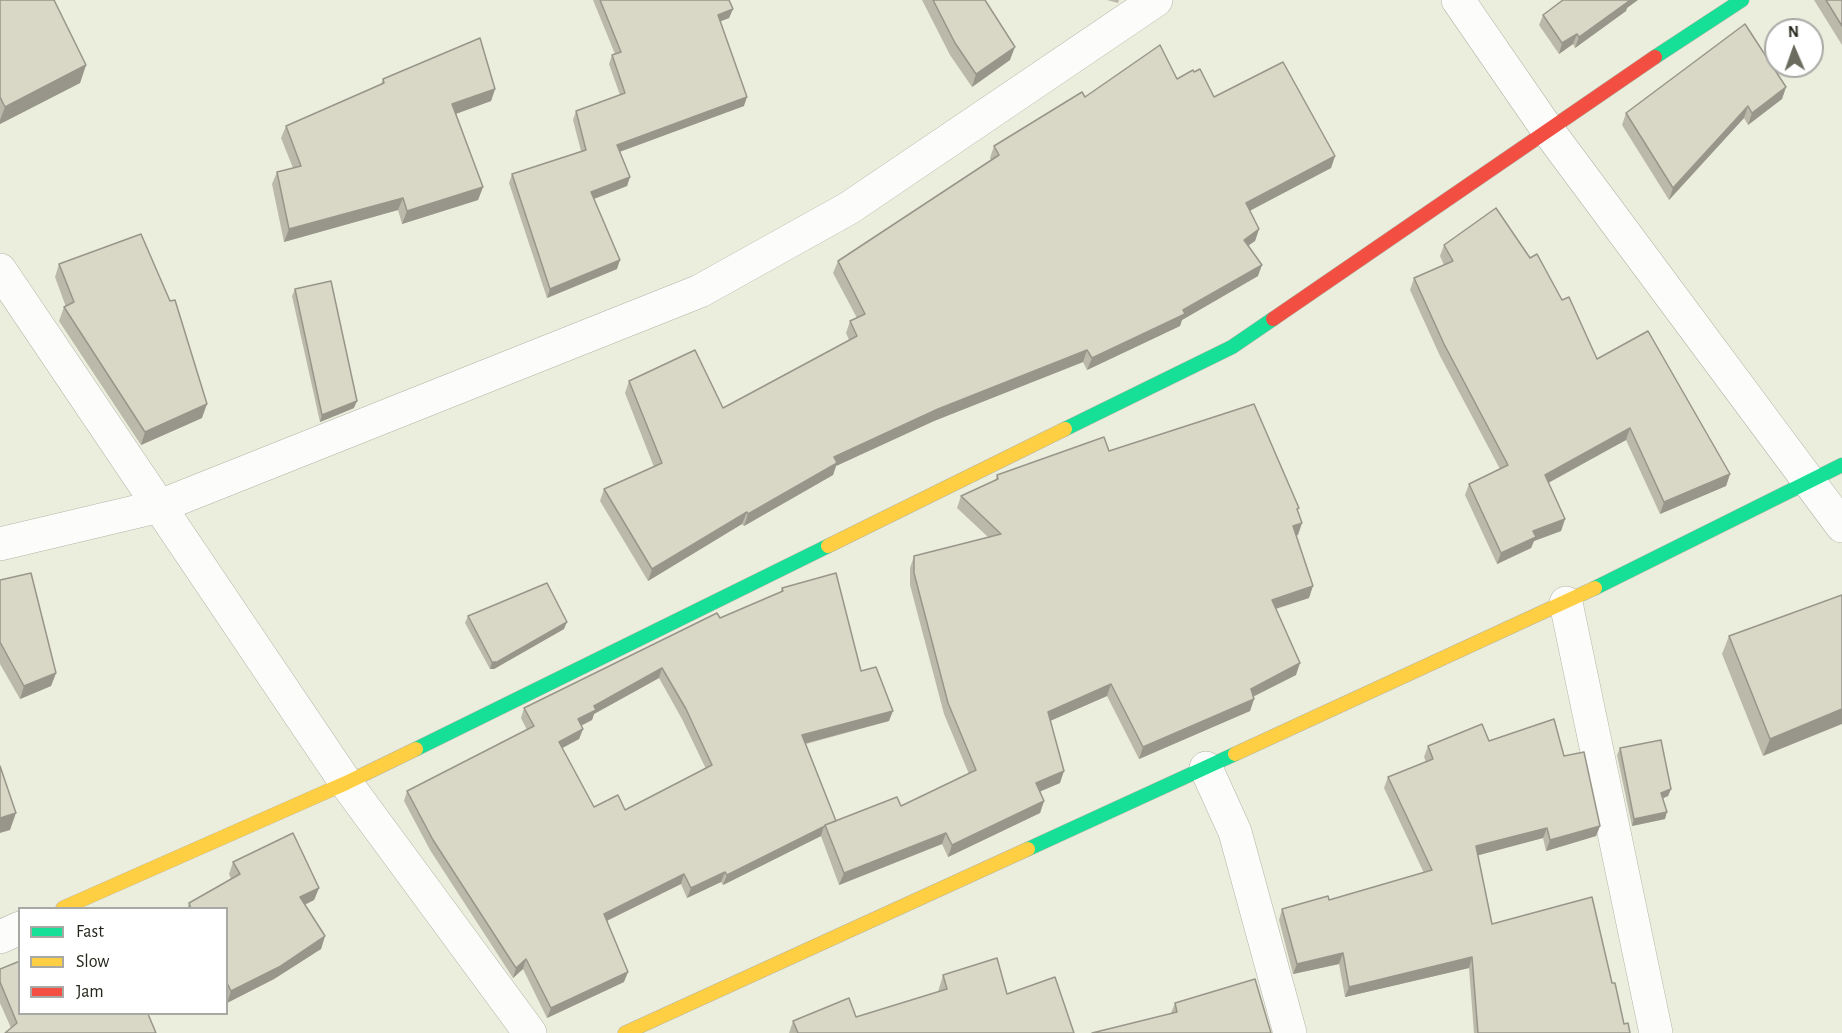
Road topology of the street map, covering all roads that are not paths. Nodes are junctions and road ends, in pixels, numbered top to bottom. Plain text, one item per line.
1 (1156, 0) edge
2 (1458, 0) edge
3 (1742, 0) edge
4 (1547, 129) junction
5 (0, 270) edge
6 (1842, 465) edge
7 (1809, 481) junction
8 (160, 506) junction
9 (1842, 526) edge
10 (0, 544) edge
11 (1566, 603) junction
12 (1206, 768) junction
13 (346, 783) junction
14 (67, 907) edge
15 (18, 929) edge
16 (0, 937) edge
17 (530, 1033) edge
18 (625, 1033) edge
19 (1290, 1033) edge
20 (1656, 1033) edge

1 - 8 street
2 - 4 street
3 - 4 street
4 - 7 street
4 - 13 street
5 - 8 street
6 - 7 street
7 - 9 street
7 - 11 street
8 - 10 street
8 - 13 street
11 - 12 street
11 - 20 street
12 - 18 street
12 - 19 street
13 - 14 street
13 - 17 street
15 - 16 street

